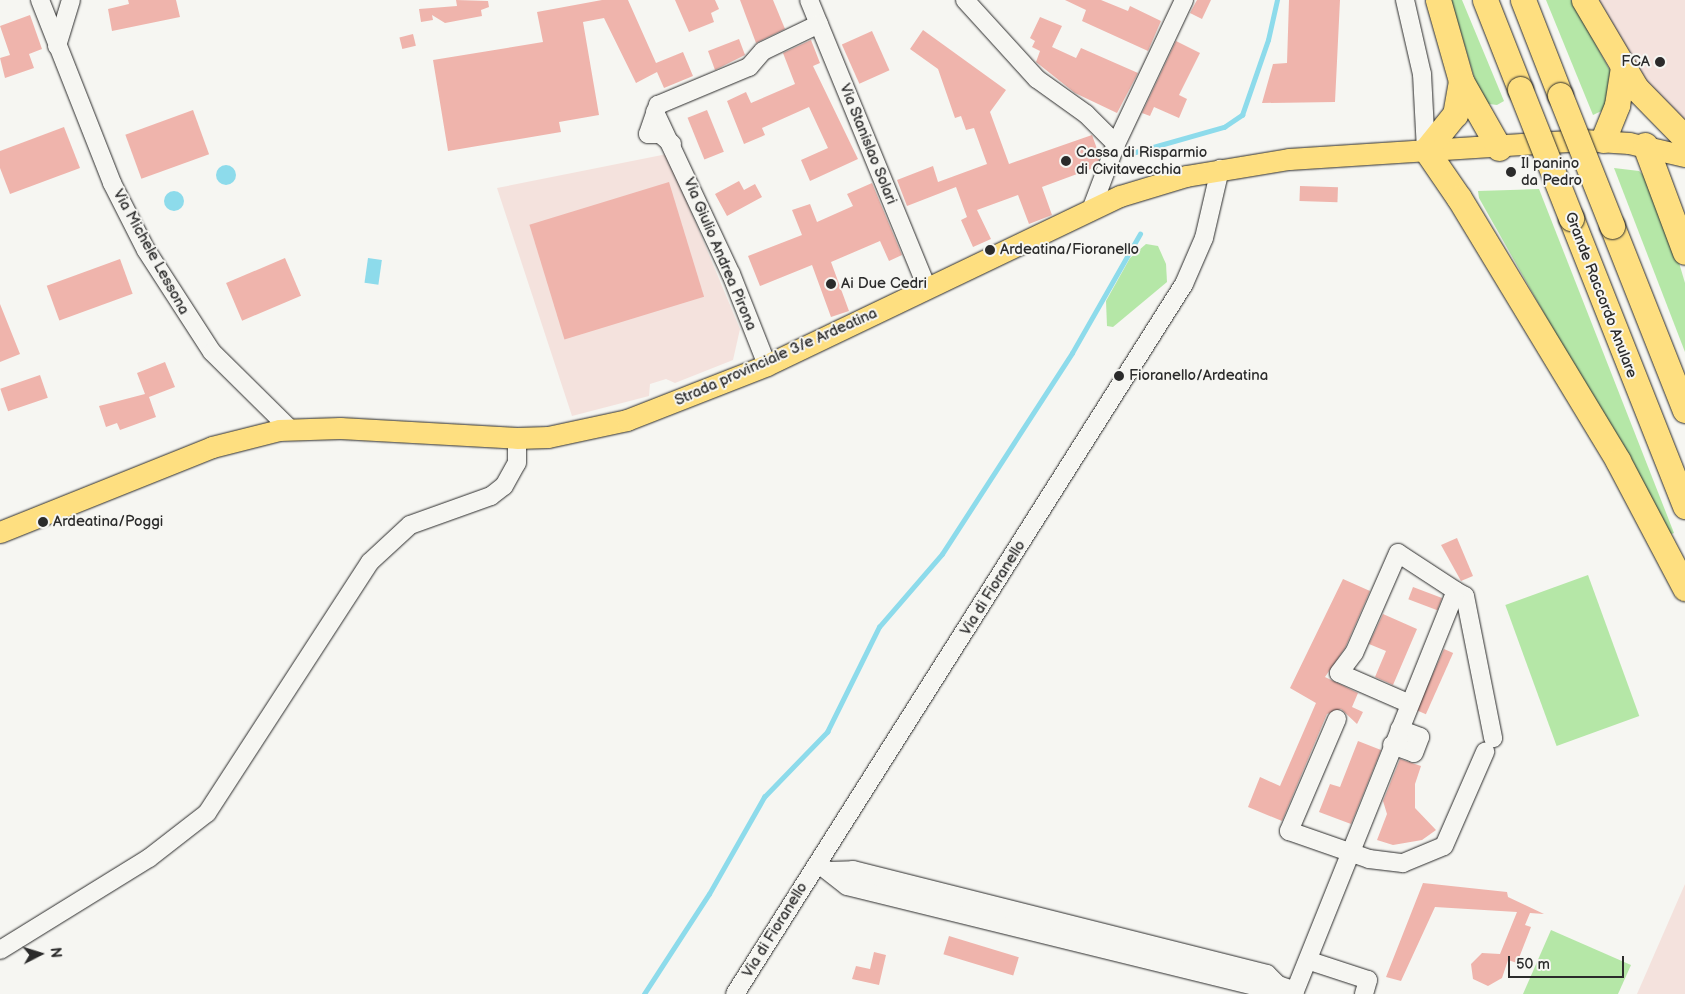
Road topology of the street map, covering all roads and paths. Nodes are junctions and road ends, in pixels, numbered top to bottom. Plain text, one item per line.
1 (40, 0) edge
2 (71, 0) edge
3 (808, 0) edge
4 (965, 0) edge
5 (1184, 0) edge
6 (1405, 0) edge
7 (1438, 0) edge
8 (1485, 0) edge
9 (1523, 0) edge
10 (1584, 0) edge
11 (819, 24) junction
12 (57, 46) junction
13 (1623, 67) junction
14 (1461, 81) junction
15 (1685, 138) edge
16 (1603, 140) junction
17 (1116, 144) junction
18 (1644, 145) junction
19 (1499, 148) junction
20 (1426, 150) junction
21 (1685, 156) edge
22 (1220, 169) junction
23 (1090, 210) junction
24 (1685, 252) edge
25 (927, 288) junction
26 (767, 365) junction
27 (1685, 410) edge
28 (290, 429) junction
29 (517, 438) junction
30 (1685, 506) edge
31 (0, 532) edge
32 (1685, 588) edge
33 (1456, 591) junction
34 (1408, 703) junction
35 (1337, 719) dead end
36 (1350, 854) junction
37 (823, 867) junction
38 (0, 950) edge
39 (1310, 961) junction
40 (1294, 992) edge
41 (734, 994) edge
42 (1364, 994) edge

1 - 12 street, Via Michele Lessona
2 - 12 street
3 - 11 street, Via Stanislao Solari
4 - 17 street
5 - 17 street
6 - 20 street
7 - 14 highway
8 - 30 highway, Grande Raccordo Anulare, bridge
9 - 27 highway, bridge
10 - 13 highway
11 - 25 street, Via Stanislao Solari
11 - 26 street, Via Giulio Andrea Pirona
12 - 28 street, Via Michele Lessona
13 - 15 highway
13 - 16 highway
14 - 19 highway
14 - 20 highway
16 - 18 main road, Strada provinciale 3/e Ardeatina
16 - 19 main road, Strada provinciale 3/e Ardeatina
17 - 23 street
18 - 21 main road, Strada provinciale 3/e Ardeatina
18 - 24 highway
19 - 20 main road, Strada provinciale 3/e Ardeatina
20 - 22 main road, Strada provinciale 3/e Ardeatina
20 - 32 highway
22 - 23 main road, Strada provinciale 3/e Ardeatina
22 - 37 street, Via di Fioranello
23 - 25 main road, Strada provinciale 3/e Ardeatina
25 - 26 main road, Strada provinciale 3/e Ardeatina
26 - 29 main road, Strada provinciale 3/e Ardeatina
28 - 29 main road, Strada provinciale 3/e Ardeatina
28 - 31 main road, Strada provinciale 3/e Ardeatina
29 - 38 street
33 - 34 street
33 - 34 street
33 - 36 street
34 - 36 street
35 - 36 street
36 - 39 street
37 - 40 street
37 - 41 street, Via di Fioranello
39 - 40 street
39 - 42 street

